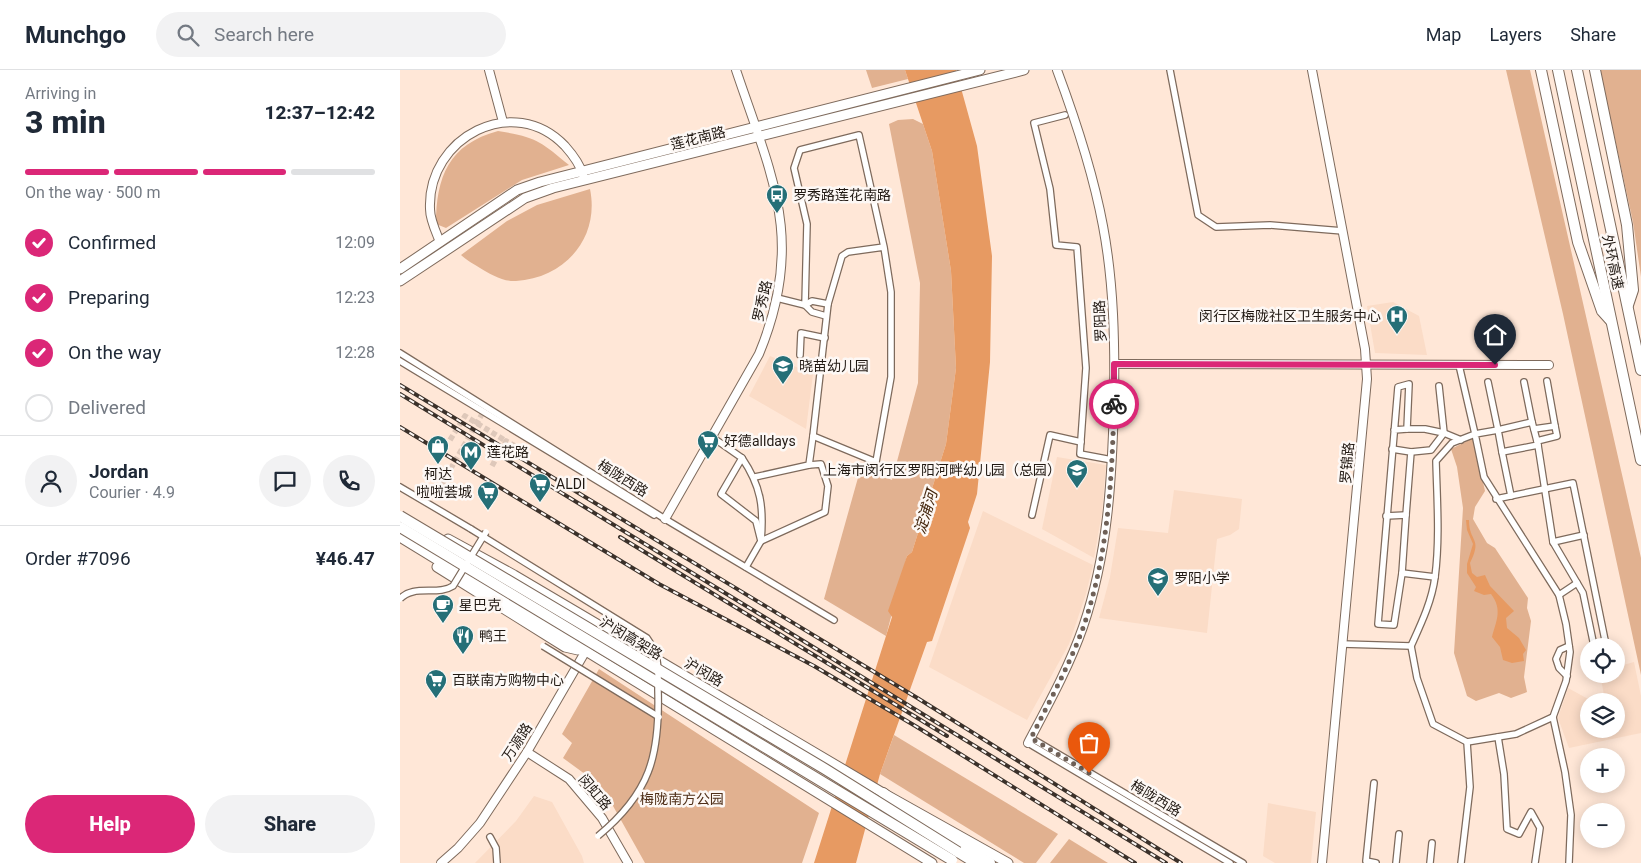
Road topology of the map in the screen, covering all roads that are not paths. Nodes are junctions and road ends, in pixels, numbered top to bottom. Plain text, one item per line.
1 (489, 70) edge
2 (736, 70) edge
3 (980, 70) edge
4 (1024, 70) edge
5 (1057, 70) edge
6 (1170, 70) edge
7 (1312, 70) edge
8 (1541, 70) edge
9 (1558, 70) edge
10 (1577, 70) edge
11 (1595, 70) edge
12 (1065, 115) dead end
13 (503, 122) junction
14 (756, 127) junction
15 (759, 137) junction
16 (583, 176) junction
17 (1342, 231) junction
18 (440, 242) junction
19 (884, 248) junction
20 (400, 268) edge
21 (400, 281) edge
22 (777, 298) junction
23 (828, 304) junction
24 (805, 305) junction
25 (1628, 307) junction
26 (826, 316) junction
27 (1612, 321) junction
28 (824, 338) junction
29 (400, 354) edge
30 (800, 356) dead end
31 (400, 362) edge
32 (1114, 364) junction
33 (1367, 364) junction
34 (1459, 365) junction
35 (1549, 365) dead end
36 (1641, 370) edge
37 (1488, 382) dead end
38 (1524, 382) dead end
39 (1547, 382) dead end
40 (1439, 386) dead end
41 (1532, 422) junction
42 (1555, 426) junction
43 (1407, 429) junction
44 (1534, 429) junction
45 (1394, 430) junction
46 (1498, 430) junction
47 (1444, 433) junction
48 (1475, 434) junction
49 (812, 436) junction
50 (712, 437) junction
51 (1461, 440) junction
52 (1081, 442) junction
53 (1537, 443) junction
54 (1392, 450) junction
55 (1411, 452) junction
56 (1502, 452) junction
57 (742, 458) junction
58 (1112, 460) junction
59 (1641, 460) edge
60 (809, 465) junction
61 (755, 477) junction
62 (400, 487) edge
63 (1545, 489) junction
64 (1511, 496) junction
65 (1496, 499) junction
66 (400, 511) edge
67 (1032, 515) dead end
68 (1406, 515) junction
69 (400, 516) edge
70 (1386, 516) junction
71 (665, 519) junction
72 (417, 521) junction
73 (400, 527) edge
74 (485, 535) junction
75 (1584, 535) junction
76 (401, 539) edge
77 (762, 541) junction
78 (1553, 542) junction
79 (746, 567) junction
80 (1402, 573) junction
81 (1435, 577) junction
82 (1577, 583) junction
83 (1559, 596) junction
84 (400, 599) edge
85 (834, 620) dead end
86 (597, 624) junction
87 (1592, 638) edge
88 (1605, 638) edge
89 (1342, 644) junction
90 (543, 646) dead end
91 (1411, 646) junction
92 (1569, 646) junction
93 (586, 652) junction
94 (1567, 676) junction
95 (1553, 716) junction
96 (659, 717) junction
97 (1498, 737) junction
98 (1029, 740) joint
99 (1467, 742) junction
100 (527, 752) junction
101 (1374, 783) dead end
102 (1111, 789) junction
103 (883, 793) junction
104 (1399, 834) dead end
105 (598, 836) dead end
106 (490, 837) dead end
107 (1432, 843) dead end
108 (956, 860) edge
109 (1366, 862) edge
110 (441, 863) edge
111 (497, 863) edge
112 (628, 863) edge
113 (932, 863) edge
114 (977, 863) edge
115 (990, 863) edge
116 (1008, 863) edge
117 (1230, 863) edge
118 (1243, 863) edge
119 (1322, 863) edge
120 (1376, 863) edge
121 (1396, 863) edge
122 (1430, 863) edge
123 (1462, 863) edge
124 (1535, 863) edge
125 (1569, 863) edge

1 - 13 street
2 - 14 street, 罗秀路
3 - 14 main road, 莲花南路
4 - 15 main road, 莲花南路
5 - 32 street, 罗阳路
6 - 17 street
7 - 17 street, 罗锦路
8 - 27 highway
9 - 27 highway, 外环高速
10 - 25 highway, 外环高速
11 - 25 highway
12 - 52 street
13 - 16 street
13 - 18 street
14 - 15 street, 罗秀路
14 - 16 main road, 莲花南路
15 - 16 main road, 莲花南路
15 - 22 street, 罗秀路
16 - 18 main road, 莲花南路
16 - 21 main road, 莲花南路
17 - 33 street, 罗锦路
18 - 20 main road, 莲花南路
19 - 23 street
19 - 24 street
19 - 49 street
22 - 24 street
22 - 50 street, 罗秀路
23 - 24 street
23 - 26 street
24 - 26 street
25 - 36 highway, 外环高速
26 - 28 street
27 - 59 highway, 外环高速
28 - 30 street
28 - 49 street
29 - 71 street, 梅陇西路
31 - 71 street
32 - 33 street
32 - 58 street, 罗阳路
33 - 34 street
33 - 89 street, 罗锦路
34 - 35 street
34 - 48 street
37 - 46 street
38 - 41 street
39 - 42 street
40 - 47 street
41 - 44 street
41 - 46 street
42 - 44 street
42 - 53 street
43 - 45 street
43 - 45 street
43 - 47 street
44 - 53 street
45 - 54 street
46 - 48 street
46 - 56 street
47 - 51 street
47 - 55 street
48 - 51 street
48 - 65 street
49 - 60 street
50 - 57 street
50 - 71 street, 罗秀路
51 - 81 street
52 - 58 street
52 - 67 street
53 - 56 street
53 - 63 street
54 - 55 street
54 - 70 street
55 - 68 street
56 - 64 street
57 - 61 street
57 - 77 street
58 - 98 street, 罗阳路
60 - 61 street
60 - 77 street
61 - 77 street
62 - 74 street, bridge
63 - 64 street
63 - 75 street
63 - 78 street
64 - 65 street
65 - 83 street
66 - 72 main road, 沪闵路
68 - 70 street
68 - 80 street
69 - 108 highway, 沪闵高架路, bridge
70 - 80 street
71 - 79 street, 梅陇西路
72 - 76 street
72 - 86 main road, 沪闵路
73 - 108 highway, 沪闵高架路, bridge
74 - 84 street, bridge
74 - 96 street, bridge
75 - 78 street
75 - 88 street
76 - 93 main road
77 - 79 street
78 - 82 street
79 - 85 street, 梅陇西路
80 - 81 street
81 - 91 street
82 - 83 street
82 - 87 street
83 - 92 street
86 - 93 street, 万源路
86 - 103 main road, 沪闵路
89 - 91 street
89 - 119 street, 罗锦路
90 - 96 street, bridge
91 - 99 street
92 - 94 street
92 - 94 street
93 - 100 street, 万源路
93 - 113 main road
94 - 95 street
95 - 97 street
95 - 125 street
96 - 105 street, bridge
97 - 99 street
97 - 124 street
98 - 102 street, 梅陇西路
99 - 123 street
100 - 110 street, 万源路
100 - 112 street, 闵虹路
101 - 109 street
102 - 117 street, 梅陇西路
102 - 118 street, 梅陇西路
103 - 115 highway, 沪闵路
103 - 116 main road
104 - 121 street
106 - 111 street
107 - 122 street
108 - 114 highway, 沪闵高架路
109 - 120 street

